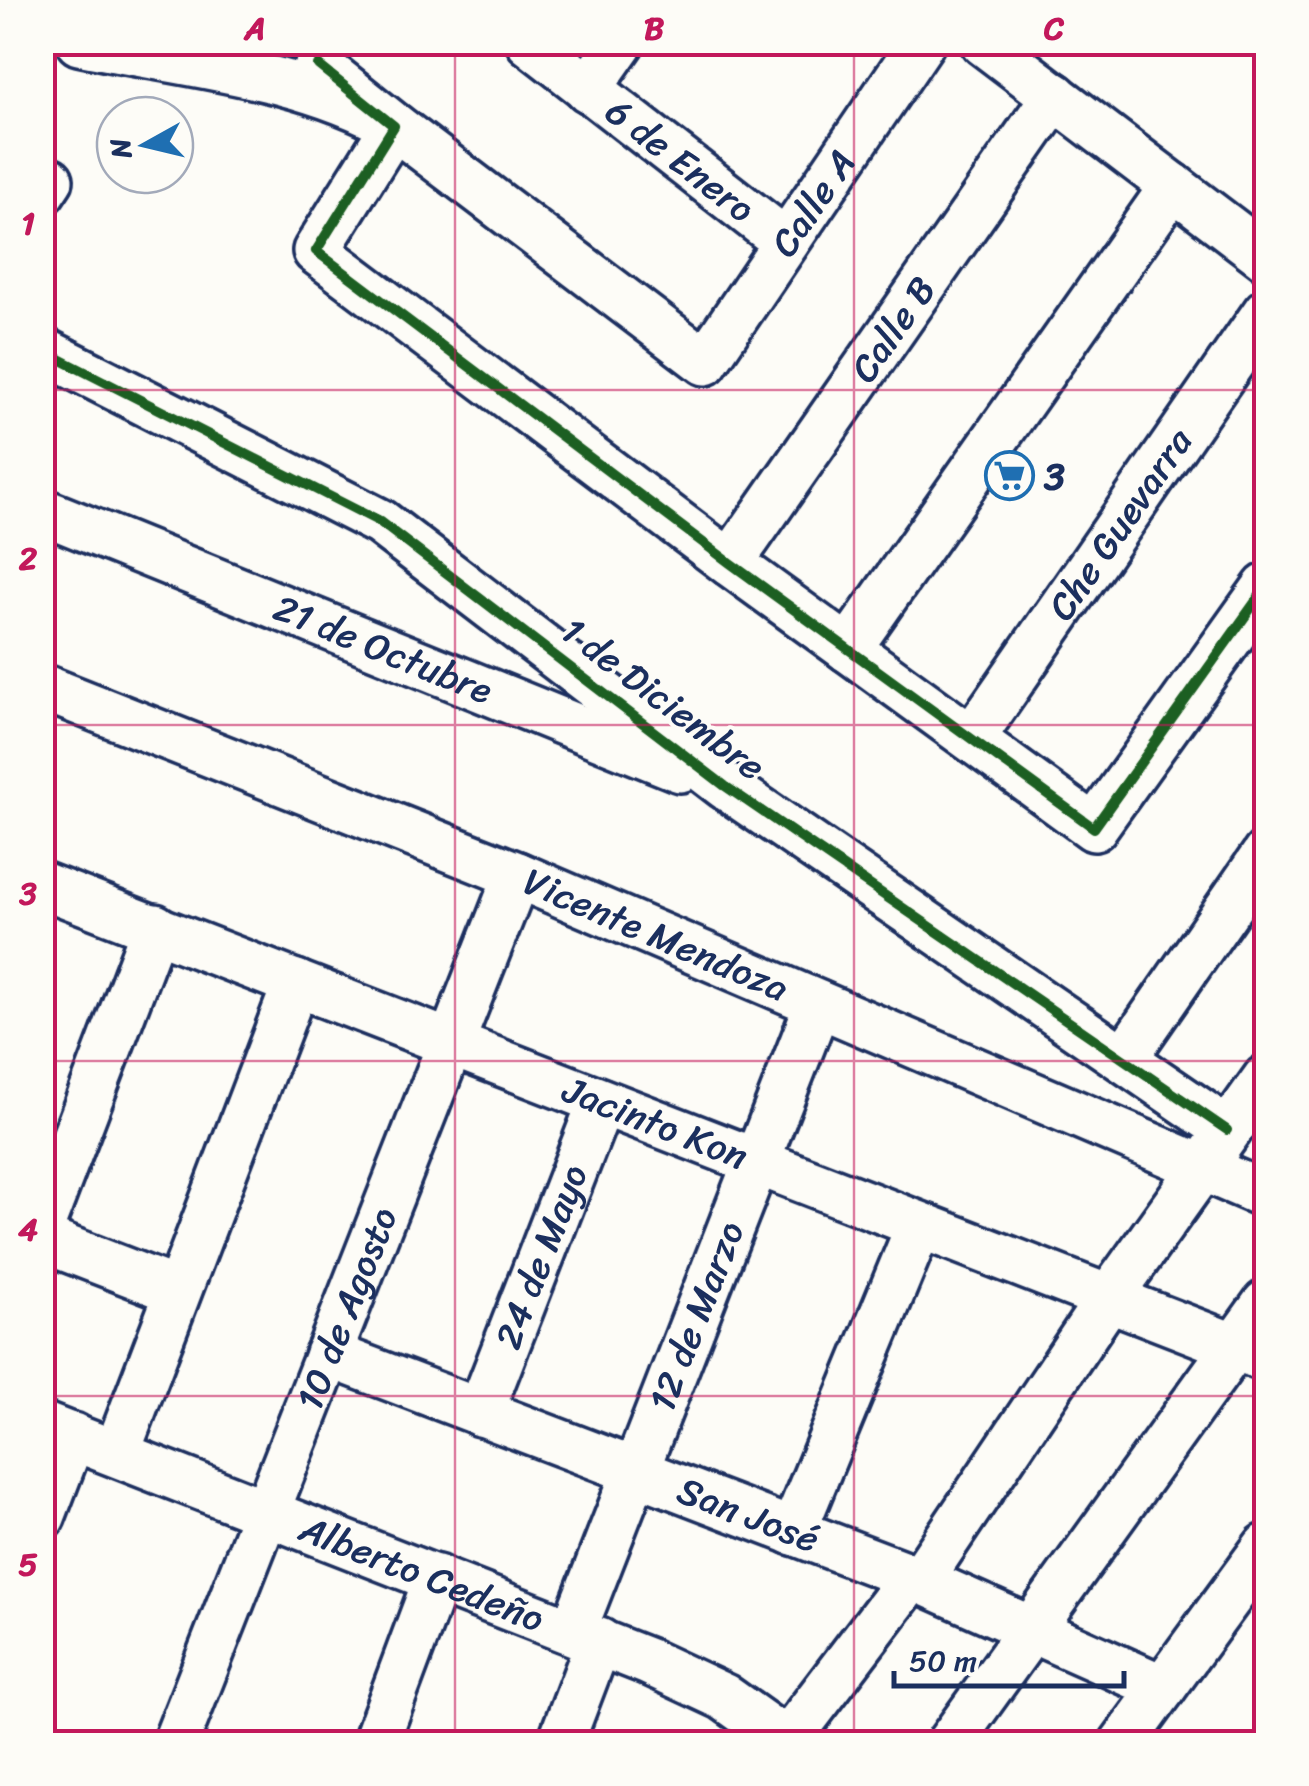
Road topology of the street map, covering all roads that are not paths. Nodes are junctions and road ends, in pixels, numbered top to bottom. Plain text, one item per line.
1 (79, 42) edge
2 (528, 42) edge
3 (620, 42) edge
4 (922, 42) edge
5 (983, 42) edge
6 (317, 65) edge
7 (588, 89) junction
8 (1055, 96) junction
9 (394, 126) junction
10 (42, 178) edge
11 (1172, 186) junction
12 (42, 192) edge
13 (786, 242) junction
14 (1266, 257) edge
15 (1266, 312) edge
16 (42, 350) edge
17 (42, 511) edge
18 (730, 562) junction
19 (1266, 587) edge
20 (848, 649) junction
21 (42, 687) edge
22 (972, 738) junction
23 (652, 746) junction
24 (1266, 853) edge
25 (517, 876) junction
26 (42, 885) edge
27 (155, 928) junction
28 (296, 983) junction
29 (818, 1004) junction
30 (449, 1042) junction
31 (1124, 1056) junction
32 (1266, 1078) edge
33 (601, 1102) junction
34 (1227, 1130) junction
35 (755, 1163) junction
36 (1200, 1167) junction
37 (1266, 1196) edge
38 (42, 1224) edge
39 (919, 1226) junction
40 (42, 1239) edge
41 (177, 1291) junction
42 (1109, 1298) junction
43 (1266, 1303) edge
44 (1250, 1353) edge
45 (328, 1354) junction
46 (480, 1413) junction
47 (58, 1430) edge
48 (117, 1452) junction
49 (633, 1470) junction
50 (265, 1512) junction
51 (42, 1517) edge
52 (793, 1532) junction
53 (1266, 1546) edge
54 (437, 1578) junction
55 (915, 1579) junction
56 (1030, 1628) junction
57 (586, 1636) junction
58 (1162, 1688) junction
59 (788, 1742) edge
60 (175, 1744) edge
61 (375, 1744) edge
62 (560, 1744) edge
63 (948, 1744) edge
64 (1122, 1744) edge

1 - 6 street
2 - 7 street, 6 de Enero
3 - 7 street
4 - 13 street, Calle A
5 - 8 street
6 - 9 street
7 - 13 street, 6 de Enero
8 - 11 street
8 - 18 street, Calle B
9 - 13 street, Calle A
9 - 18 street
10 - 12 street
11 - 14 street
11 - 20 street
15 - 22 street, Che Guevarra
16 - 23 street, 1 de Diciembre
17 - 23 street, 21 de Octubre
18 - 20 street
19 - 22 street
20 - 22 street
21 - 25 street, Vicente Mendoza
23 - 31 street, 1 de Diciembre
24 - 31 street
25 - 29 street, Vicente Mendoza
25 - 30 street, 10 de Agosto
26 - 27 street, Jacinto Kon
27 - 28 street, Jacinto Kon
27 - 38 street
28 - 30 street, Jacinto Kon
28 - 41 street
29 - 35 street, 12 de Marzo
29 - 36 street, Vicente Mendoza
30 - 33 street, Jacinto Kon
30 - 45 street, 10 de Agosto
31 - 34 street, 1 de Diciembre
32 - 34 street
33 - 35 street, Jacinto Kon
33 - 46 street, 24 de Mayo
34 - 36 street
35 - 39 street, Jacinto Kon
35 - 49 street, 12 de Marzo
36 - 37 street, Vicente Mendoza
36 - 42 street
39 - 42 street, Jacinto Kon
39 - 52 street
40 - 41 street
41 - 48 street
42 - 44 street, Jacinto Kon
42 - 55 street
43 - 44 street
44 - 56 street
45 - 46 street, San José
45 - 50 street, 10 de Agosto
46 - 49 street, San José
47 - 48 street, Alberto Cedeño
47 - 51 street
48 - 50 street, Alberto Cedeño
49 - 52 street, San José
49 - 57 street, 12 de Marzo
50 - 54 street, Alberto Cedeño
50 - 60 street, 10 de Agosto
52 - 55 street, San José
53 - 58 street
54 - 57 street, Alberto Cedeño
54 - 61 street
55 - 56 street, San José
55 - 59 street
56 - 58 street, San José
56 - 63 street
57 - 59 street, Alberto Cedeño
57 - 62 street, 12 de Marzo
58 - 64 street

